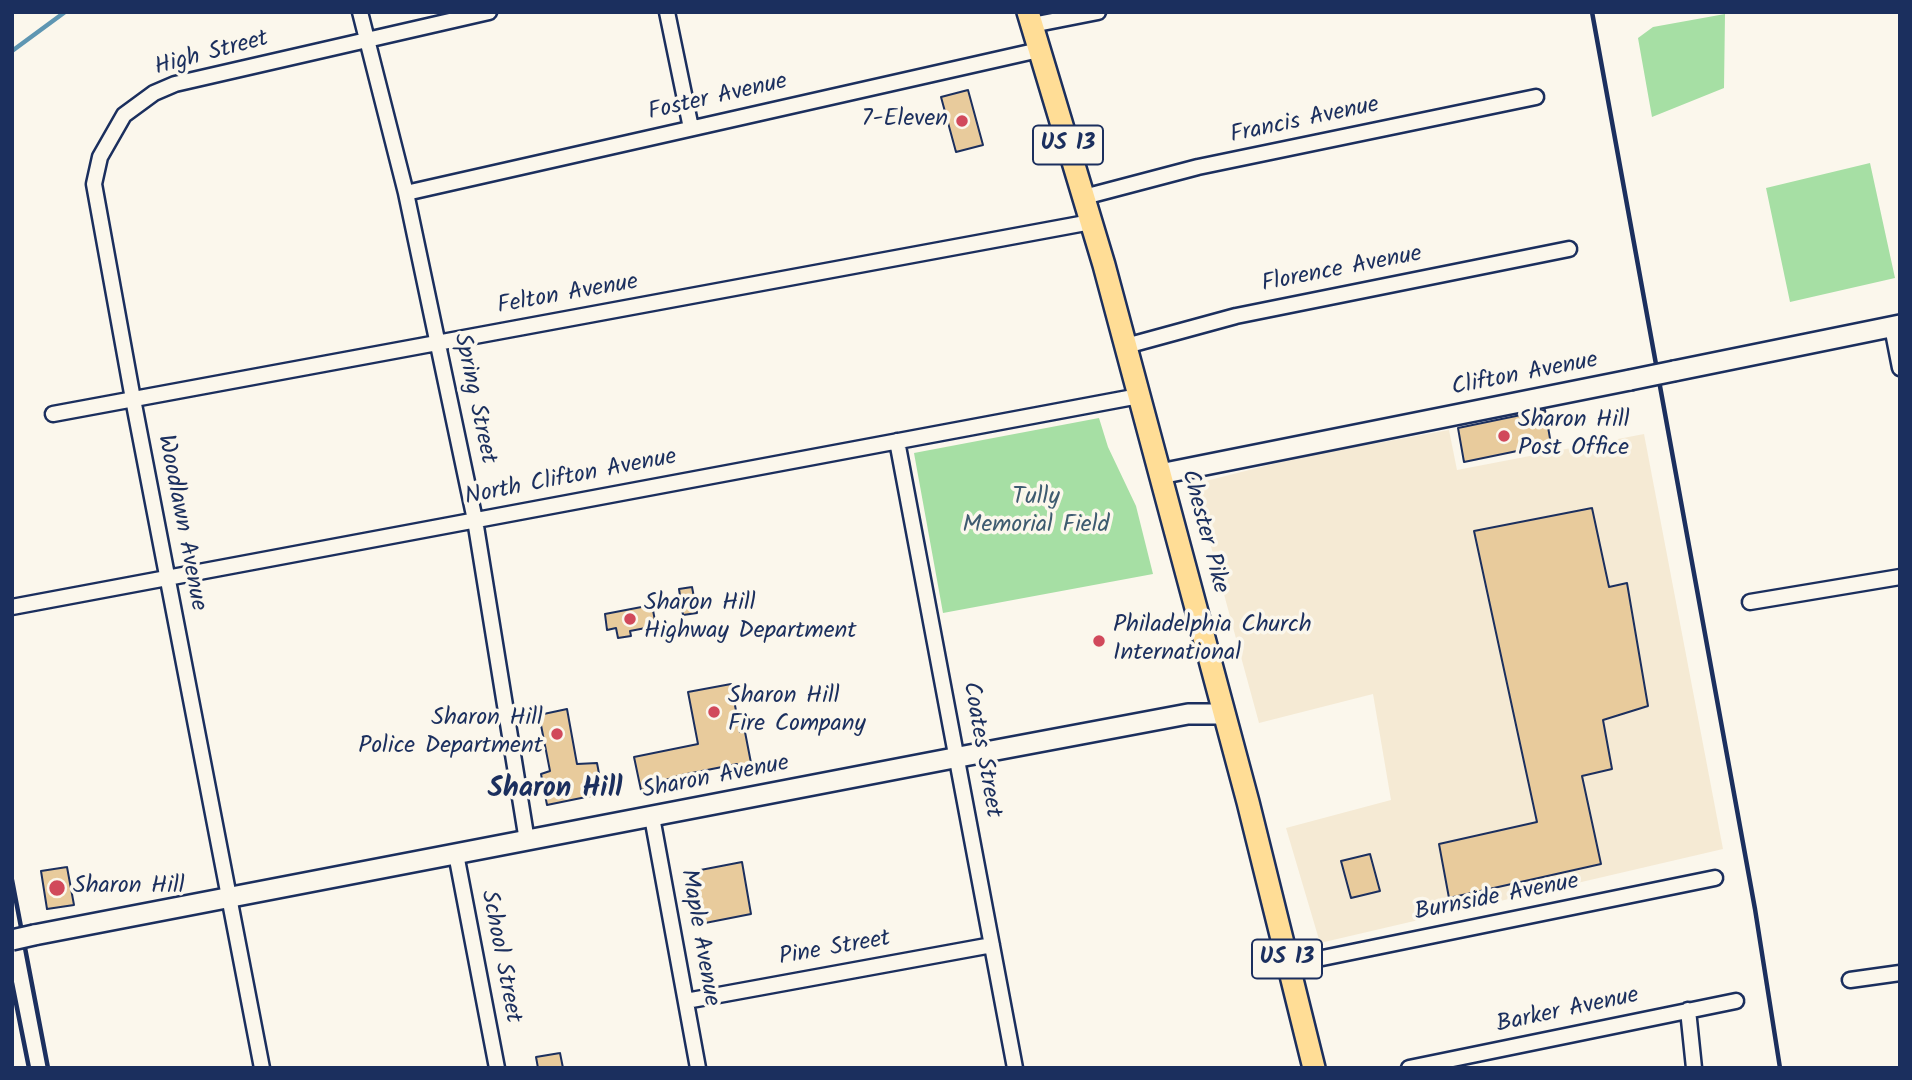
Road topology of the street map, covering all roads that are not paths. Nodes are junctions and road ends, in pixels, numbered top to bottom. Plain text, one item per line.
1 (360, 12) edge
2 (489, 12) edge
3 (667, 12) edge
4 (1098, 12) edge
5 (1030, 19) edge
6 (366, 40) junction
7 (1039, 50) junction
8 (1536, 97) dead end
9 (691, 128) junction
10 (100, 157) joint
11 (406, 193) junction
12 (1084, 197) junction
13 (1091, 222) junction
14 (1569, 249) dead end
15 (1896, 326) edge
16 (439, 343) junction
17 (1125, 346) junction
18 (1900, 368) edge
19 (1139, 396) junction
20 (132, 399) junction
21 (53, 414) dead end
22 (897, 441) junction
23 (1160, 474) junction
24 (475, 520) junction
25 (168, 578) junction
26 (1900, 578) edge
27 (1750, 602) dead end
28 (12, 607) edge
29 (1224, 714) junction
30 (959, 757) junction
31 (652, 817) junction
32 (527, 841) junction
33 (456, 855) junction
34 (1715, 878) dead end
35 (230, 898) junction
36 (12, 940) edge
37 (992, 945) junction
38 (1288, 965) junction
39 (1900, 973) edge
40 (1850, 980) dead end
41 (686, 1001) junction
42 (1736, 1001) dead end
43 (1688, 1010) junction
44 (262, 1068) edge
45 (497, 1068) edge
46 (698, 1068) edge
47 (1015, 1068) edge
48 (1314, 1068) edge
49 (1409, 1068) edge
50 (1694, 1068) edge

1 - 6 street, Spring Street
2 - 6 street, High Street
3 - 9 street
4 - 5 street
5 - 7 main road, Chester Pike / US 13
6 - 10 street, High Street
6 - 11 street, Spring Street
7 - 9 street, Foster Avenue
7 - 12 main road, Chester Pike / US 13
8 - 12 street, Francis Avenue
9 - 11 street, Foster Avenue
10 - 20 street, Woodlawn Avenue
11 - 16 street, Spring Street
12 - 13 main road, Chester Pike / US 13
13 - 16 street, Felton Avenue
13 - 17 main road, Chester Pike / US 13
14 - 17 street, Florence Avenue
15 - 18 street
15 - 23 street, Clifton Avenue, bridge
16 - 20 street, Felton Avenue
16 - 24 street, Spring Street
17 - 19 main road, Chester Pike / US 13
19 - 22 street, North Clifton Avenue
19 - 23 main road, Chester Pike / US 13
20 - 21 street, Felton Avenue
20 - 25 street, Woodlawn Avenue
22 - 24 street, North Clifton Avenue
22 - 30 street, Coates Street
23 - 29 main road, Chester Pike / US 13
24 - 25 street, North Clifton Avenue
24 - 32 street, Spring Street
25 - 28 street, North Clifton Avenue
25 - 35 street, Woodlawn Avenue
26 - 27 street
29 - 30 street, Sharon Avenue
29 - 38 main road, Chester Pike / US 13
30 - 31 street, Sharon Avenue
30 - 37 street, Coates Street
31 - 32 street, Sharon Avenue
31 - 41 street, Maple Avenue
32 - 33 street, Sharon Avenue
33 - 35 street, Sharon Avenue
33 - 45 street, School Street
34 - 38 street, Burnside Avenue
35 - 36 street, Sharon Avenue, bridge
35 - 44 street, Woodlawn Avenue
37 - 41 street, Pine Street
37 - 47 street, Coates Street
38 - 48 main road, Chester Pike / US 13
39 - 40 street
41 - 46 street, Maple Avenue
42 - 43 street, Barker Avenue
43 - 49 street, Barker Avenue
43 - 50 street

